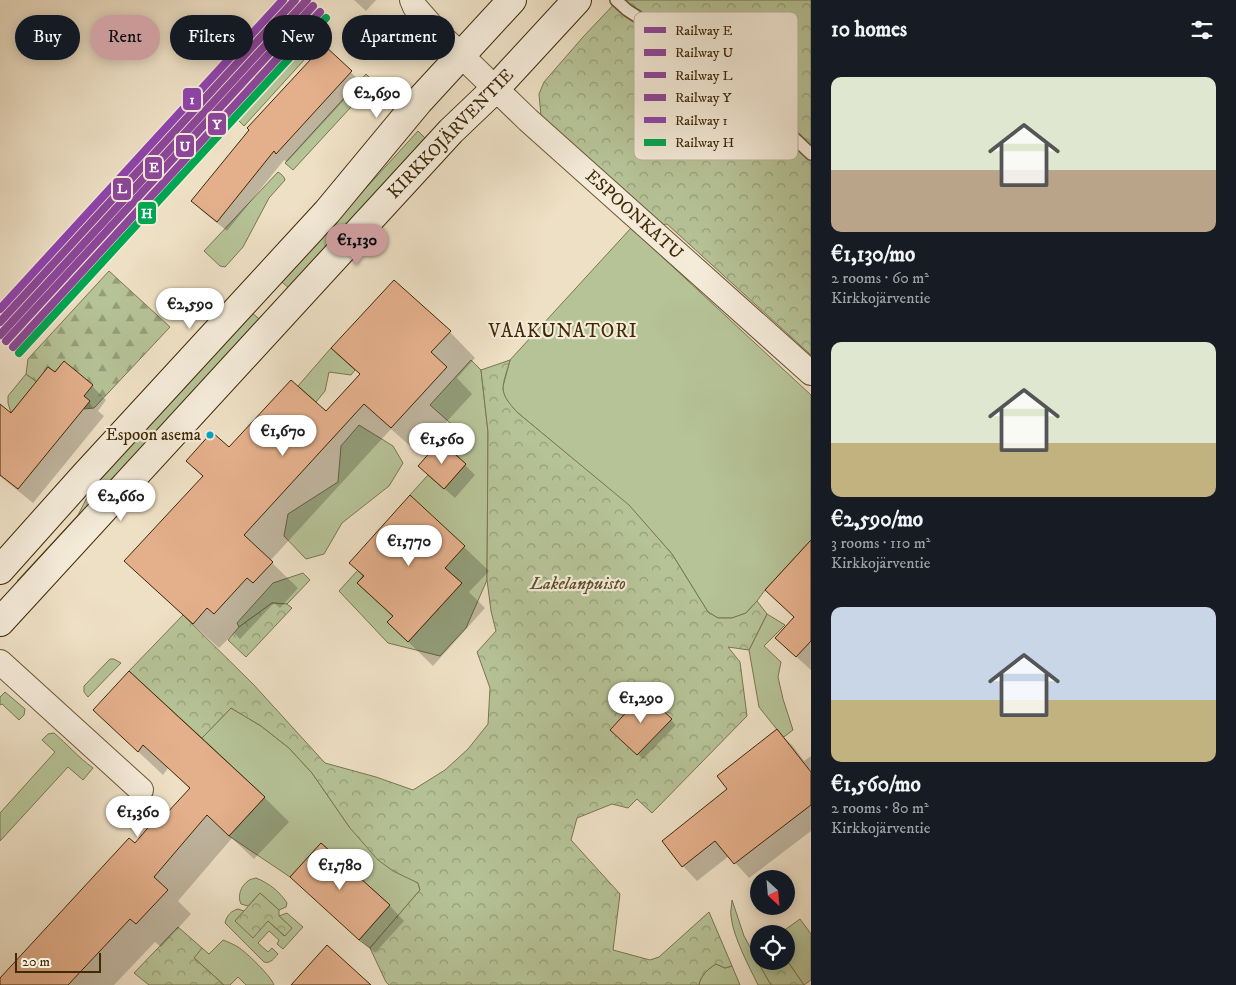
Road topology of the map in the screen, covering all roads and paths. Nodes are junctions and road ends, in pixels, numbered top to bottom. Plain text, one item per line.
1 (412, 0) edge
2 (512, 0) edge
3 (577, 0) edge
4 (616, 0) edge
5 (634, 15) edge
6 (460, 55) junction
7 (495, 89) junction
8 (798, 142) edge
9 (811, 154) edge
10 (811, 373) edge
11 (0, 570) edge
12 (0, 622) edge
13 (0, 662) edge
14 (141, 790) dead end

1 - 6 street, ESPOONKATU
2 - 6 main road
3 - 7 main road, KIRKKOJÄRVENTIE
4 - 5 lane
6 - 7 street, ESPOONKATU
6 - 11 main road
7 - 10 street, ESPOONKATU
7 - 12 main road, KIRKKOJÄRVENTIE
8 - 9 lane
13 - 14 street

